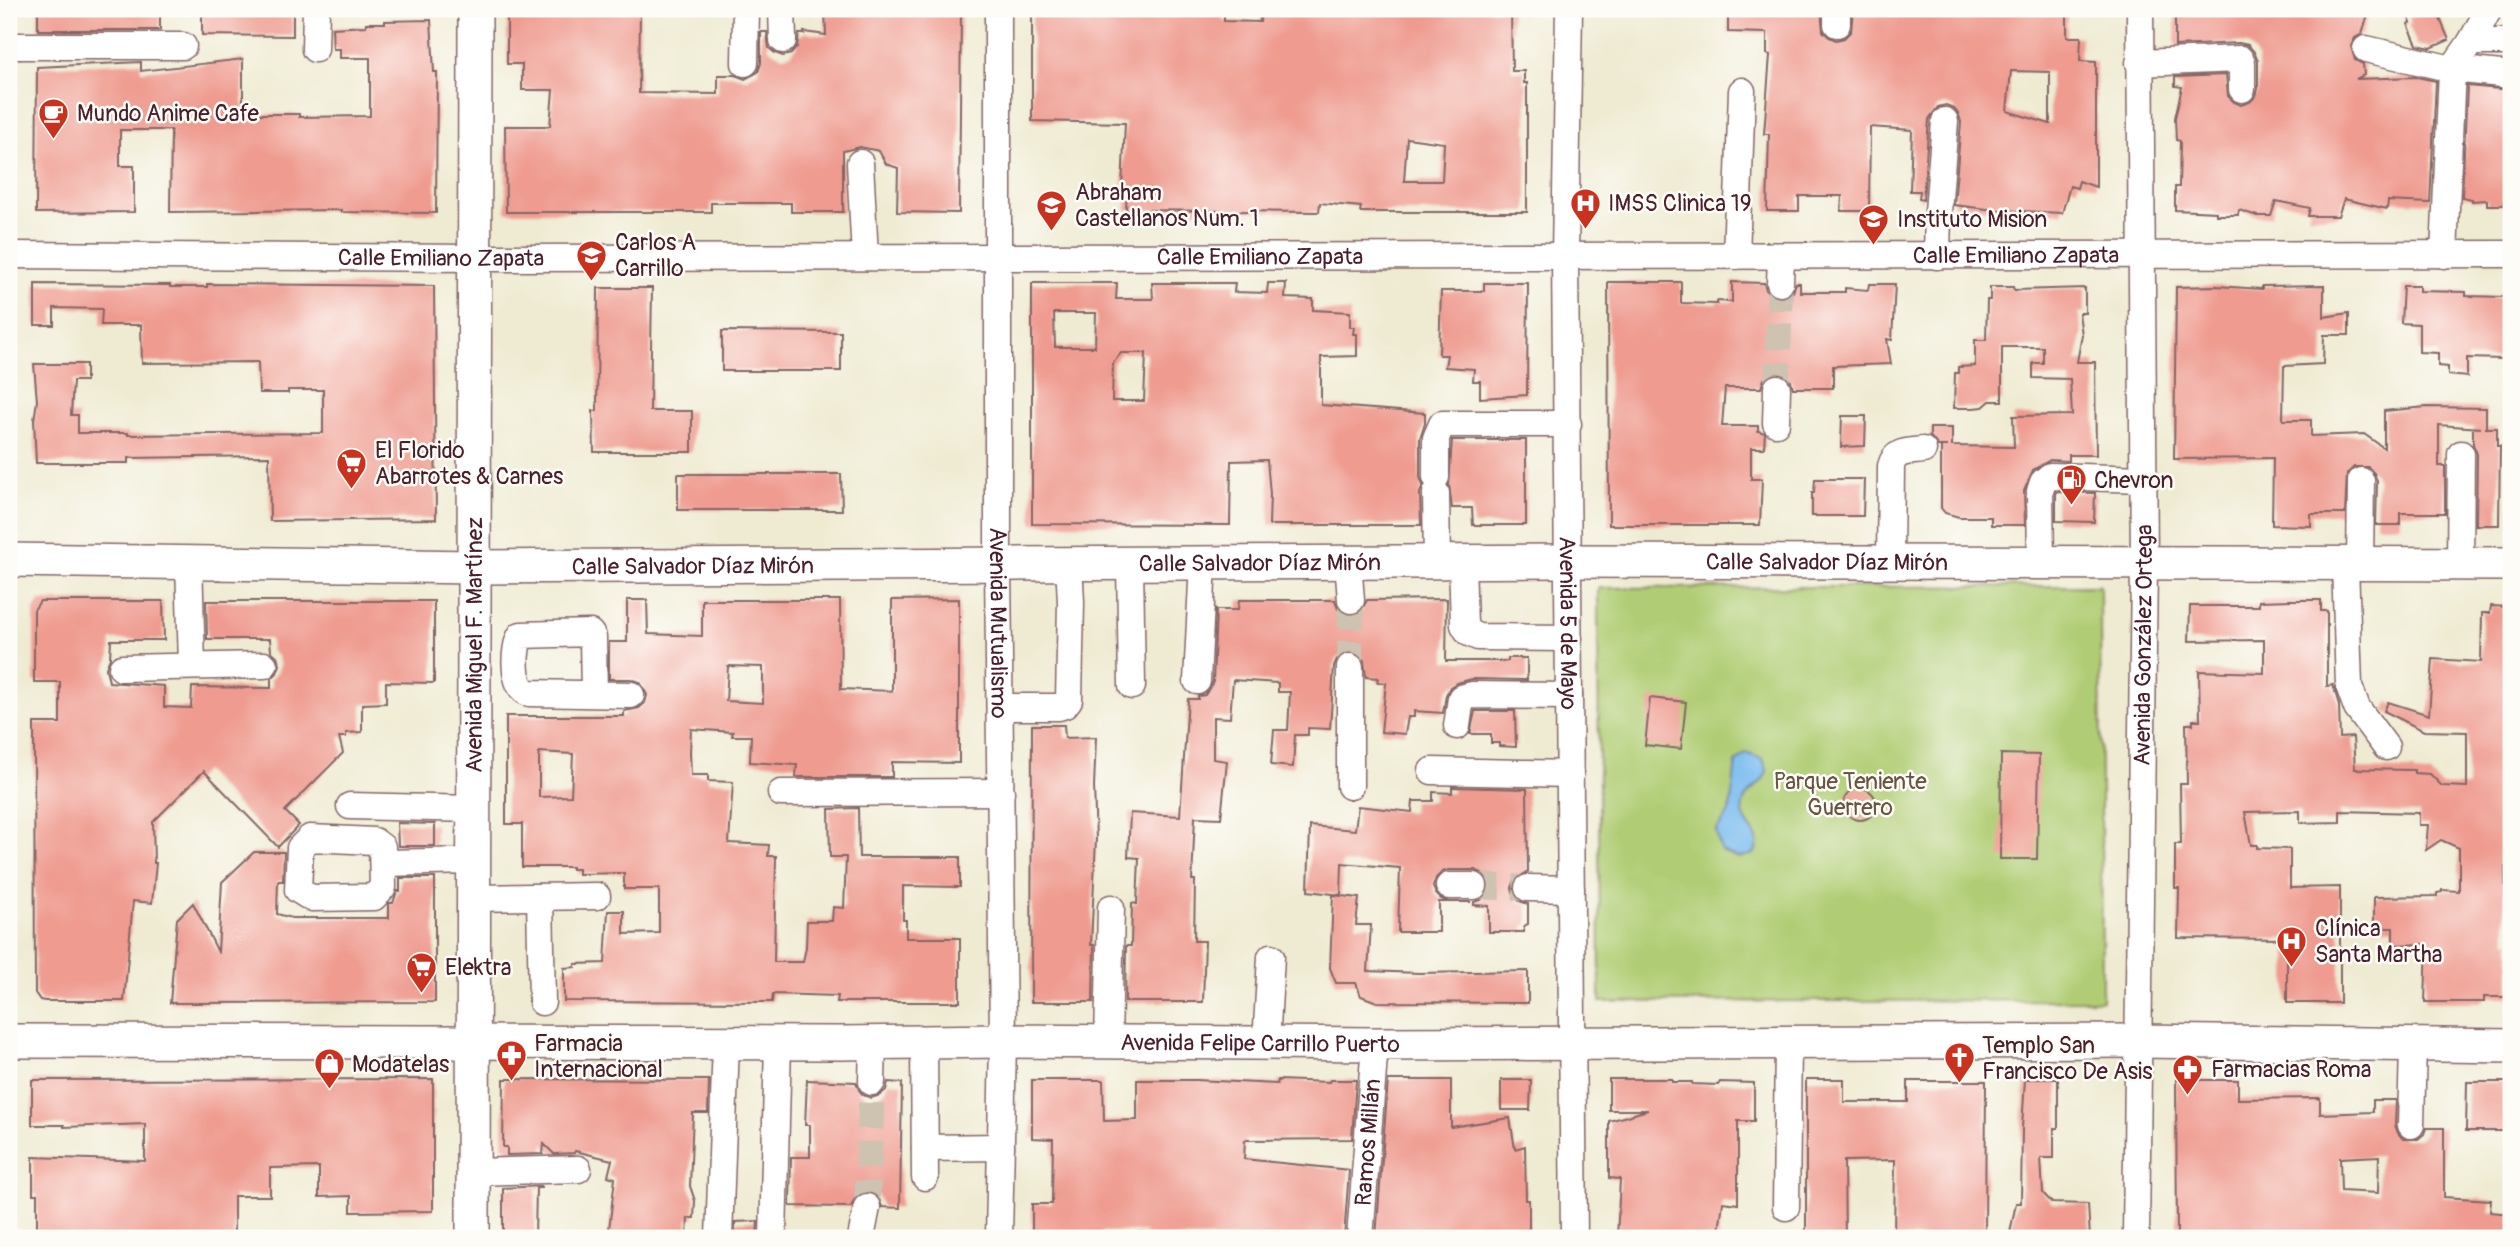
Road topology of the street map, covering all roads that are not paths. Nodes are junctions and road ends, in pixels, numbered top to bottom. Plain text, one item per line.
1 (316, 9) edge
2 (475, 9) edge
3 (746, 9) edge
4 (782, 9) edge
5 (998, 9) edge
6 (1569, 9) edge
7 (2140, 9) edge
8 (2489, 9) edge
9 (783, 40) dead end
10 (2472, 42) junction
11 (2511, 42) edge
12 (9, 46) edge
13 (183, 46) dead end
14 (315, 48) dead end
15 (2366, 49) dead end
16 (745, 63) dead end
17 (2139, 63) junction
18 (2452, 69) junction
19 (2511, 75) edge
20 (2242, 89) dead end
21 (1742, 91) dead end
22 (1945, 121) dead end
23 (860, 163) dead end
24 (2511, 254) edge
25 (9, 255) edge
26 (2141, 255) junction
27 (2444, 255) junction
28 (1000, 256) junction
29 (1565, 256) junction
30 (1736, 256) junction
31 (1781, 256) junction
32 (1937, 256) junction
33 (865, 257) junction
34 (475, 258) junction
35 (1780, 283) tunnel mouth
36 (1777, 388) tunnel mouth
37 (1776, 423) dead end
38 (1568, 424) junction
39 (1923, 450) dead end
40 (2461, 454) dead end
41 (2144, 479) junction
42 (2361, 481) dead end
43 (9, 560) edge
44 (189, 561) junction
45 (1568, 561) junction
46 (1348, 562) junction
47 (1449, 562) junction
48 (1890, 562) junction
49 (998, 563) junction
50 (1069, 563) junction
51 (1130, 563) junction
52 (1203, 563) junction
53 (2041, 563) junction
54 (2144, 564) junction
55 (2353, 564) junction
56 (2460, 564) junction
57 (2511, 564) edge
58 (474, 567) junction
59 (1351, 600) tunnel mouth
60 (1569, 638) junction
61 (264, 665) dead end
62 (192, 666) junction
63 (516, 666) junction
64 (474, 667) junction
65 (1350, 667) tunnel mouth
66 (122, 668) dead end
67 (1197, 681) dead end
68 (1132, 686) dead end
69 (594, 694) junction
70 (631, 695) dead end
71 (1569, 696) junction
72 (1000, 707) junction
73 (1457, 726) dead end
74 (2386, 747) dead end
75 (1432, 771) dead end
76 (1570, 774) junction
77 (1350, 786) dead end
78 (1001, 792) junction
79 (781, 793) dead end
80 (350, 806) dead end
81 (474, 808) junction
82 (474, 861) junction
83 (384, 863) dead end
84 (1528, 888) tunnel mouth
85 (1571, 889) junction
86 (597, 896) dead end
87 (540, 897) junction
88 (474, 898) junction
89 (1111, 908) dead end
90 (1271, 957) dead end
91 (542, 1002) dead end
92 (9, 1041) edge
93 (1003, 1041) junction
94 (2139, 1041) junction
95 (1108, 1042) junction
96 (1788, 1042) junction
97 (474, 1043) junction
98 (726, 1043) junction
99 (778, 1043) junction
100 (873, 1043) junction
101 (924, 1043) junction
102 (1266, 1044) junction
103 (1375, 1044) junction
104 (1572, 1044) junction
105 (2413, 1045) junction
106 (2511, 1046) edge
107 (872, 1082) tunnel mouth
108 (2412, 1125) dead end
109 (1001, 1147) junction
110 (925, 1148) junction
111 (578, 1169) dead end
112 (473, 1172) junction
113 (925, 1177) dead end
114 (867, 1207) tunnel mouth
115 (1786, 1207) dead end
116 (473, 1238) edge
117 (719, 1238) edge
118 (773, 1238) edge
119 (861, 1238) edge
120 (999, 1238) edge
121 (1360, 1238) edge
122 (1574, 1238) edge
123 (2136, 1238) edge

1 - 14 street
2 - 34 main road, Avenida Miguel F. Martínez
3 - 16 street
4 - 9 street
5 - 28 street, Avenida Mutualismo
6 - 29 street, Avenida 5 de Mayo
7 - 17 street, Avenida González Ortega
8 - 10 street
10 - 11 street
10 - 18 street
12 - 13 street
15 - 18 street
17 - 20 street
17 - 26 street, Avenida González Ortega
18 - 19 street
18 - 27 street
21 - 30 street
22 - 32 street
23 - 33 street
24 - 27 street, Calle Emiliano Zapata
25 - 34 street, Calle Emiliano Zapata
26 - 27 street, Calle Emiliano Zapata
26 - 32 street, Calle Emiliano Zapata
26 - 41 street, Avenida González Ortega
28 - 29 street, Calle Emiliano Zapata
28 - 33 street, Calle Emiliano Zapata
28 - 49 street, Avenida Mutualismo
29 - 30 street, Calle Emiliano Zapata
29 - 38 street, Avenida 5 de Mayo
30 - 31 street, Calle Emiliano Zapata
31 - 32 street, Calle Emiliano Zapata
31 - 35 street
33 - 34 street, Calle Emiliano Zapata
34 - 58 main road, Avenida Miguel F. Martínez
36 - 37 street
38 - 45 street, Avenida 5 de Mayo
38 - 47 street
39 - 48 street
40 - 56 street
41 - 53 street
41 - 54 street, Avenida González Ortega
42 - 55 street
43 - 44 main road, Calle Salvador Díaz Mirón
44 - 58 main road, Calle Salvador Díaz Mirón
44 - 62 street
45 - 47 main road, Calle Salvador Díaz Mirón
45 - 48 main road, Calle Salvador Díaz Mirón
45 - 60 street, Avenida 5 de Mayo
46 - 47 main road, Calle Salvador Díaz Mirón
46 - 52 main road, Calle Salvador Díaz Mirón
46 - 59 street
47 - 60 street
48 - 53 main road, Calle Salvador Díaz Mirón
49 - 50 main road, Calle Salvador Díaz Mirón
49 - 58 main road, Calle Salvador Díaz Mirón
49 - 72 street, Avenida Mutualismo
50 - 51 main road, Calle Salvador Díaz Mirón
50 - 72 street
51 - 52 main road, Calle Salvador Díaz Mirón
51 - 68 street
52 - 67 street
53 - 54 main road, Calle Salvador Díaz Mirón
54 - 55 main road, Calle Salvador Díaz Mirón
54 - 94 street, Avenida González Ortega
55 - 56 main road, Calle Salvador Díaz Mirón
55 - 74 street
56 - 57 main road, Calle Salvador Díaz Mirón
58 - 64 main road, Avenida Miguel F. Martínez
60 - 71 street, Avenida 5 de Mayo
61 - 62 street
62 - 66 street
63 - 64 street
63 - 69 street
63 - 69 street
64 - 81 main road, Avenida Miguel F. Martínez
65 - 77 street
69 - 70 street
71 - 73 street
71 - 76 street, Avenida 5 de Mayo
72 - 78 street, Avenida Mutualismo
75 - 76 street
76 - 85 street, Avenida 5 de Mayo
78 - 79 street
78 - 93 street, Avenida Mutualismo
80 - 81 street
81 - 82 main road, Avenida Miguel F. Martínez
82 - 83 street
82 - 88 main road, Avenida Miguel F. Martínez
84 - 85 street
85 - 104 street, Avenida 5 de Mayo
86 - 87 street
87 - 88 street
87 - 91 street
88 - 97 main road, Avenida Miguel F. Martínez
89 - 95 street
90 - 102 street
92 - 97 main road, Avenida Felipe Carrillo Puerto
93 - 95 main road, Avenida Felipe Carrillo Puerto
93 - 101 main road, Avenida Felipe Carrillo Puerto
93 - 109 street, Avenida Mutualismo
94 - 96 main road, Avenida Felipe Carrillo Puerto
94 - 105 main road, Avenida Felipe Carrillo Puerto
94 - 123 street, Avenida González Ortega
95 - 102 main road, Avenida Felipe Carrillo Puerto
96 - 104 main road, Avenida Felipe Carrillo Puerto
96 - 115 street
97 - 98 main road, Avenida Felipe Carrillo Puerto
97 - 112 main road, Avenida Miguel F. Martínez
98 - 99 main road, Avenida Felipe Carrillo Puerto
98 - 117 street
99 - 100 main road, Avenida Felipe Carrillo Puerto
99 - 118 street
100 - 101 main road, Avenida Felipe Carrillo Puerto
100 - 107 street
101 - 110 street
102 - 103 main road, Avenida Felipe Carrillo Puerto
103 - 104 main road, Avenida Felipe Carrillo Puerto
103 - 121 street, Ramos Millán
104 - 122 street, Avenida 5 de Mayo
105 - 106 main road, Avenida Felipe Carrillo Puerto
105 - 108 street
109 - 110 street
109 - 120 street, Avenida Mutualismo
110 - 113 street
111 - 112 street
112 - 116 main road, Avenida Miguel F. Martínez
114 - 119 street

